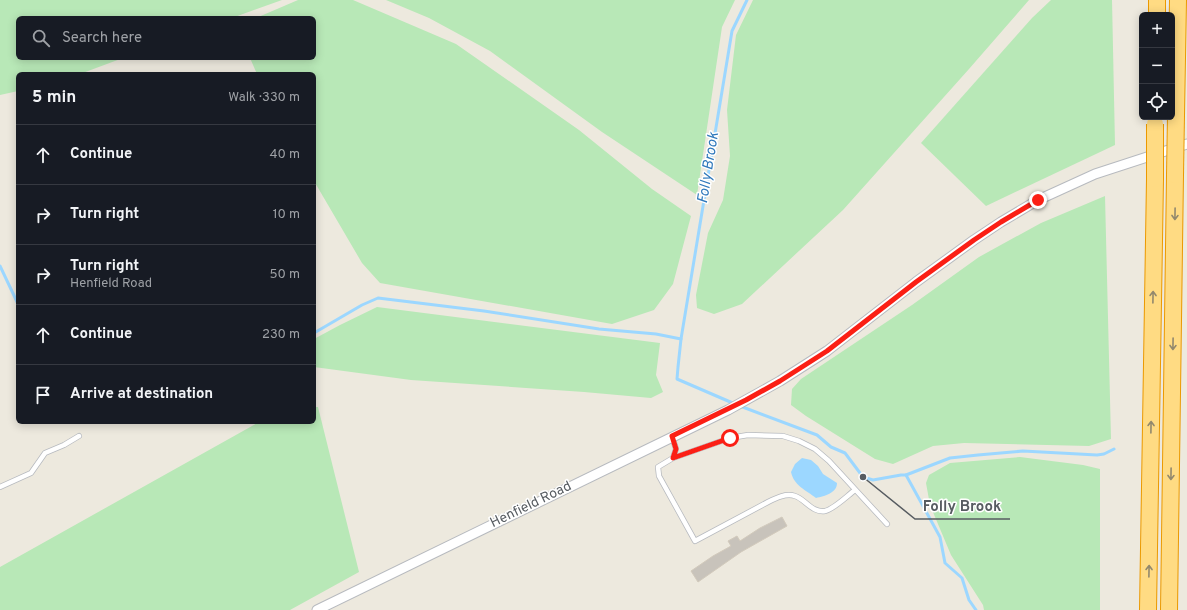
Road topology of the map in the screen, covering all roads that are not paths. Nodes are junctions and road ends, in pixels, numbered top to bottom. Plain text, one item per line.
1 (1157, 0) edge
2 (1178, 0) edge
3 (1157, 12) edge
4 (1155, 120) edge
5 (1187, 144) edge
6 (79, 436) dead end
7 (672, 436) junction
8 (673, 458) junction
9 (0, 487) edge
10 (855, 490) junction
11 (887, 524) dead end
12 (317, 610) edge
13 (1148, 610) edge
14 (1169, 610) edge

1 - 3 highway
2 -> 14 highway, bridge
13 -> 4 highway, bridge
5 - 7 street, Henfield Road
6 - 9 lane
7 - 8 lane
7 - 12 street, Henfield Road
8 - 10 lane
8 - 10 lane
10 - 11 lane

